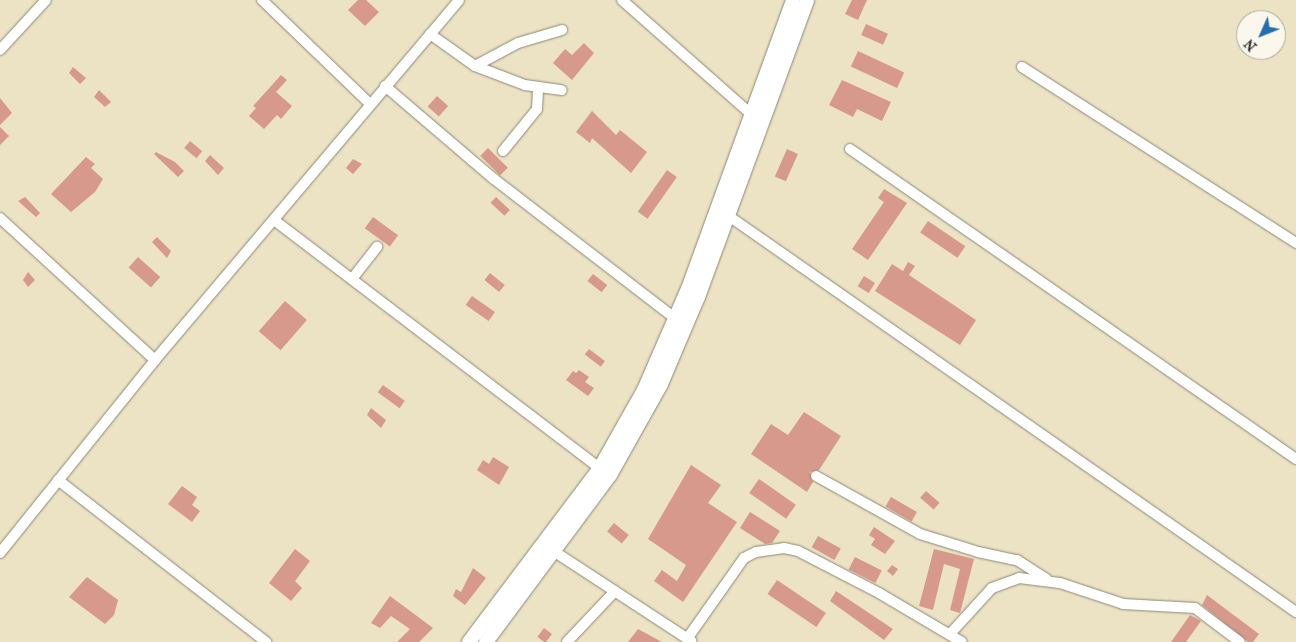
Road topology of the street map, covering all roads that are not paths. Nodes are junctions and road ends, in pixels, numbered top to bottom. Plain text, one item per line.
1 (46, 0) edge
2 (262, 0) edge
3 (459, 0) edge
4 (622, 0) edge
5 (793, 0) edge
6 (807, 0) edge
7 (562, 30) dead end
8 (430, 34) junction
9 (0, 50) edge
10 (475, 66) junction
11 (1022, 68) dead end
12 (385, 86) junction
13 (538, 88) junction
14 (562, 90) dead end
15 (370, 104) junction
16 (751, 114) junction
17 (850, 149) dead end
18 (503, 151) dead end
19 (722, 212) junction
20 (0, 218) edge
21 (274, 220) junction
22 (1296, 243) edge
23 (377, 247) dead end
24 (352, 279) junction
25 (676, 319) junction
26 (155, 360) junction
27 (1296, 459) edge
28 (600, 468) junction
29 (816, 476) dead end
30 (58, 480) junction
31 (555, 552) junction
32 (0, 553) edge
33 (1046, 580) junction
34 (615, 591) junction
35 (1296, 612) edge
36 (950, 634) junction
37 (689, 640) edge
38 (266, 642) edge
39 (470, 642) edge
40 (486, 642) edge
41 (567, 642) edge
42 (962, 642) edge
43 (1240, 642) edge

1 - 9 street
2 - 15 street
3 - 8 street
4 - 16 street
5 - 16 main road
6 - 19 main road
7 - 10 street
8 - 10 street
8 - 12 street
10 - 13 street
11 - 22 street
12 - 15 street
12 - 25 street
13 - 14 street
13 - 18 street
15 - 21 street
16 - 19 main road
17 - 27 street
19 - 25 main road
19 - 31 main road
19 - 35 street
20 - 26 street
21 - 24 street
21 - 26 street
23 - 24 street
24 - 28 street
25 - 28 main road
26 - 30 street
28 - 39 main road
29 - 33 street
30 - 32 street
30 - 38 street
31 - 34 street
31 - 40 main road
33 - 36 street
33 - 43 street
34 - 37 street
34 - 41 street
36 - 37 street
36 - 42 street

